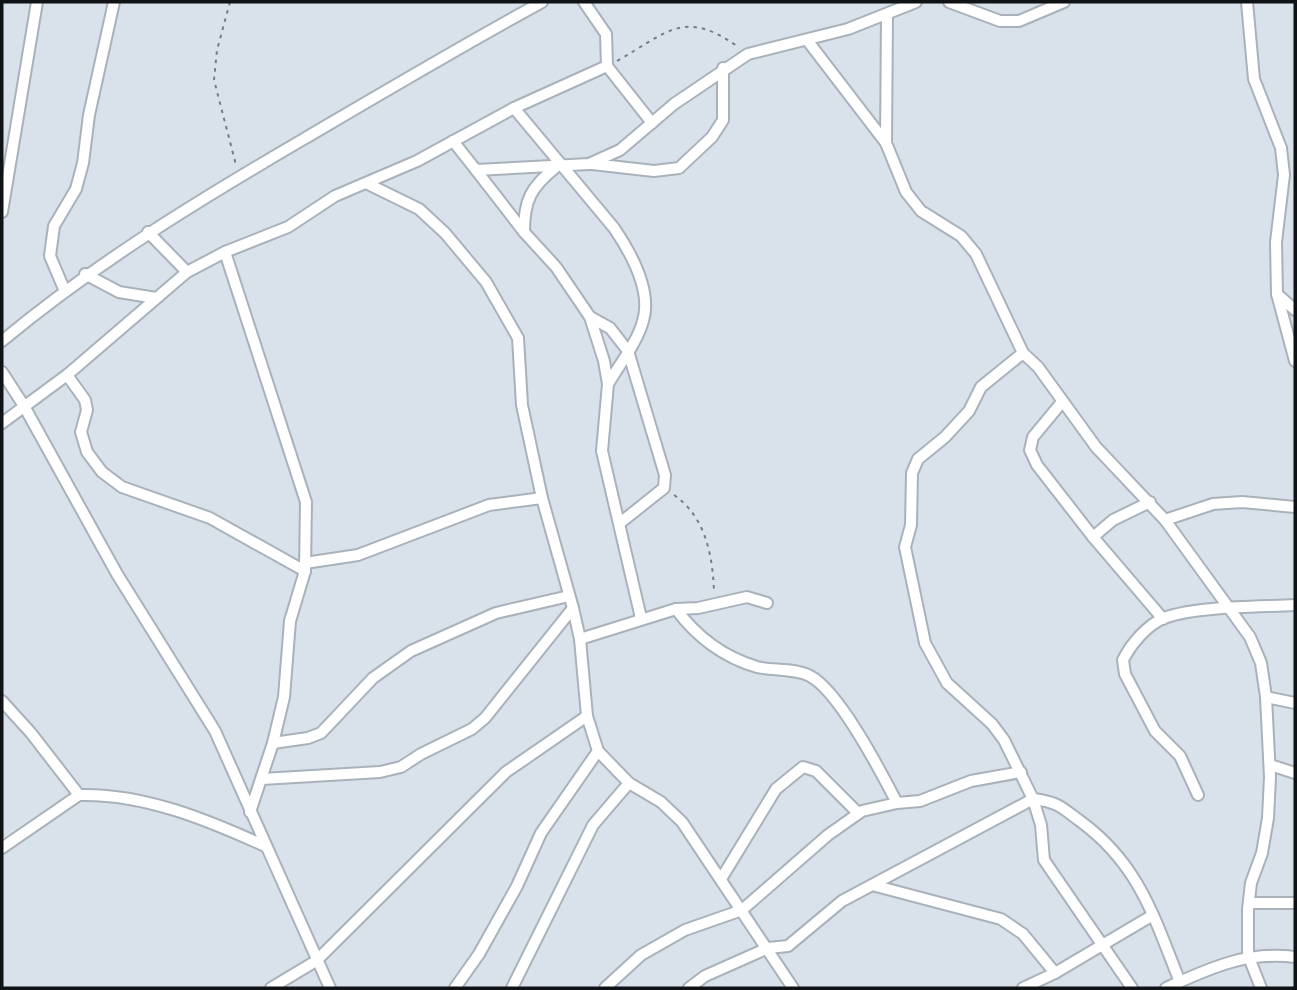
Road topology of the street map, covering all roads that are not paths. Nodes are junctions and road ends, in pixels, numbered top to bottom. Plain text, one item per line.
1 (37, 2) edge
2 (114, 2) edge
3 (542, 2) edge
4 (584, 2) edge
5 (916, 2) edge
6 (949, 2) edge
7 (1064, 2) edge
8 (1247, 2) edge
9 (887, 15) junction
10 (807, 40) junction
11 (607, 66) junction
12 (723, 68) junction
13 (514, 108) junction
14 (652, 123) junction
15 (453, 141) junction
16 (886, 143) junction
17 (589, 164) junction
18 (561, 167) junction
19 (476, 170) junction
20 (368, 184) junction
21 (2, 212) edge
22 (148, 232) junction
23 (524, 232) junction
24 (225, 251) junction
25 (187, 272) junction
26 (85, 274) junction
27 (64, 289) junction
28 (1277, 294) junction
29 (156, 298) junction
30 (1295, 310) edge
31 (590, 317) junction
32 (2, 341) edge
33 (628, 351) junction
34 (1023, 353) junction
35 (1295, 361) edge
36 (2, 372) edge
37 (67, 375) junction
38 (608, 384) junction
39 (1062, 402) junction
40 (24, 406) junction
41 (2, 423) edge
42 (542, 498) junction
43 (1150, 502) junction
44 (1295, 507) edge
45 (1165, 520) junction
46 (620, 523) junction
47 (1093, 537) junction
48 (305, 567) junction
49 (569, 596) junction
50 (766, 603) dead end
51 (1295, 605) edge
52 (573, 608) junction
53 (676, 609) junction
54 (1231, 610) junction
55 (641, 618) junction
56 (1163, 618) junction
57 (580, 639) junction
58 (1266, 697) junction
59 (2, 701) edge
60 (1295, 703) edge
61 (587, 716) junction
62 (273, 743) junction
63 (598, 751) junction
64 (1269, 765) junction
65 (1021, 772) junction
66 (1295, 774) edge
67 (262, 779) junction
68 (629, 783) junction
69 (79, 795) junction
70 (1198, 795) dead end
71 (1033, 799) junction
72 (897, 803) junction
73 (250, 812) junction
74 (858, 813) junction
75 (265, 846) junction
76 (2, 848) edge
77 (722, 879) junction
78 (872, 885) junction
79 (1295, 902) edge
80 (1249, 903) junction
81 (742, 910) junction
82 (1153, 915) junction
83 (1101, 946) junction
84 (768, 948) junction
85 (1248, 955) junction
86 (1295, 957) edge
87 (316, 961) junction
88 (1055, 973) junction
89 (1180, 982) junction
90 (271, 988) edge
91 (330, 988) edge
92 (455, 988) edge
93 (512, 988) edge
94 (605, 988) edge
95 (689, 988) edge
96 (793, 988) edge
97 (1023, 988) edge
98 (1132, 988) edge
99 (1166, 988) edge
100 (1261, 988) edge

1 - 21 street
2 - 27 street
3 - 22 street
4 - 11 street
5 - 9 street
6 - 7 street
8 - 28 street
9 - 10 street
9 - 16 street
10 - 12 street
10 - 16 street
11 - 13 street
11 - 14 street
12 - 14 street
12 - 17 street
13 - 15 street
13 - 18 street
14 - 17 street
15 - 19 street
15 - 20 street
16 - 34 street
17 - 18 street
18 - 19 street
18 - 23 street
18 - 33 street
19 - 23 street
20 - 24 street
20 - 42 street
22 - 25 street
22 - 26 street
23 - 31 street
24 - 25 street
24 - 48 street
25 - 29 street
26 - 27 street
26 - 29 street
27 - 32 street
28 - 30 street
28 - 35 street
29 - 37 street
31 - 33 street
31 - 38 street
33 - 38 street
33 - 46 street
34 - 39 street
34 - 65 street
36 - 40 street
37 - 40 street
37 - 48 street
38 - 46 street
39 - 43 street
39 - 47 street
40 - 41 street
40 - 73 street
42 - 48 street
42 - 49 street
43 - 45 street
43 - 47 street
44 - 45 street
45 - 54 street
46 - 55 street
47 - 56 street
48 - 62 street
49 - 52 street
49 - 62 street
50 - 53 street
51 - 54 street
52 - 57 street
52 - 67 street
53 - 55 street
53 - 72 street
54 - 56 street
54 - 58 street
55 - 57 street
56 - 70 street
57 - 61 street
58 - 60 street
58 - 64 street
59 - 69 street
61 - 63 street
61 - 87 street
62 - 67 street
63 - 68 street
63 - 92 street
64 - 66 street
64 - 80 street
65 - 71 street
65 - 72 street
67 - 73 street
68 - 77 street
68 - 93 street
69 - 75 street
69 - 76 street
71 - 78 street
71 - 82 street
71 - 83 street
72 - 74 street
73 - 75 street
74 - 77 street
74 - 81 street
75 - 87 street
77 - 81 street
78 - 84 street
78 - 88 street
79 - 80 street
80 - 85 street
81 - 84 street
81 - 94 street
82 - 83 street
82 - 89 street
83 - 88 street
83 - 98 street
84 - 95 street
84 - 96 street
85 - 86 street
85 - 89 street
85 - 100 street
87 - 90 street
87 - 91 street
88 - 97 street
89 - 99 street

